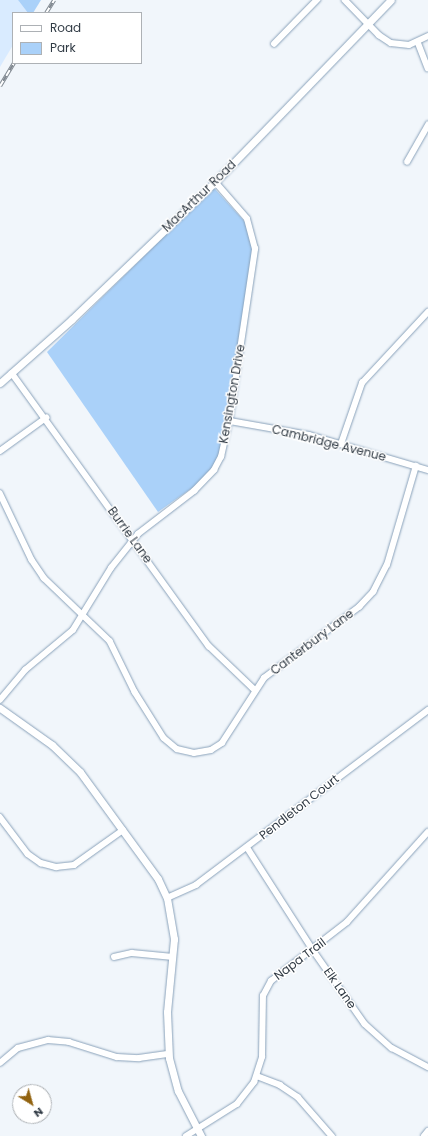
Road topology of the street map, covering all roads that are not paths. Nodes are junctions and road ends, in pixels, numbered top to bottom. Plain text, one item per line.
1 (317, 0) edge
2 (345, 0) edge
3 (391, 0) edge
4 (368, 23) junction
5 (428, 36) edge
6 (418, 42) junction
7 (274, 44) dead end
8 (428, 68) edge
9 (428, 124) edge
10 (407, 162) dead end
11 (214, 182) junction
12 (428, 312) edge
13 (12, 373) junction
14 (0, 383) edge
15 (46, 418) junction
16 (230, 421) junction
17 (341, 444) junction
18 (0, 451) edge
19 (416, 466) junction
20 (428, 470) edge
21 (0, 493) edge
22 (133, 540) junction
23 (84, 615) junction
24 (255, 690) junction
25 (0, 700) edge
26 (0, 708) edge
27 (428, 710) edge
28 (0, 817) edge
29 (123, 830) junction
30 (428, 832) edge
31 (247, 848) junction
32 (167, 898) junction
33 (313, 950) junction
34 (114, 957) dead end
35 (172, 957) junction
36 (169, 1054) junction
37 (0, 1063) edge
38 (428, 1067) edge
39 (257, 1076) junction
40 (196, 1130) junction
41 (428, 1131) edge
42 (186, 1136) edge
43 (201, 1136) edge
44 (332, 1136) edge
45 (424, 1136) edge

1 - 7 street
2 - 4 street
3 - 4 street, MacArthur Road
4 - 6 street
4 - 11 street, MacArthur Road
5 - 6 street
6 - 8 street
9 - 10 street
11 - 13 street, MacArthur Road
11 - 16 street, Kensington Drive
12 - 17 street
13 - 14 street, MacArthur Road
13 - 15 street, Burrie Lane
15 - 18 street
15 - 22 street, Burrie Lane
16 - 17 street, Cambridge Avenue
16 - 22 street, Kensington Drive
17 - 19 street, Cambridge Avenue
19 - 20 street, Cambridge Avenue
19 - 24 street, Canterbury Lane
21 - 23 street, Canterbury Lane
22 - 23 street, Kensington Drive
22 - 24 street, Burrie Lane
23 - 24 street, Canterbury Lane
23 - 25 street, Kensington Drive
26 - 29 street
27 - 31 street, Pendleton Court
28 - 29 street
29 - 32 street
30 - 33 street, Napa Trail
31 - 32 street, Pendleton Court
31 - 33 street, Elk Lane
32 - 35 street
33 - 38 street, Elk Lane
33 - 39 street, Napa Trail
34 - 35 street
35 - 36 street
36 - 37 street
36 - 40 street
39 - 40 street, Napa Trail
39 - 44 street
40 - 42 street, Napa Trail
40 - 43 street
41 - 45 street

